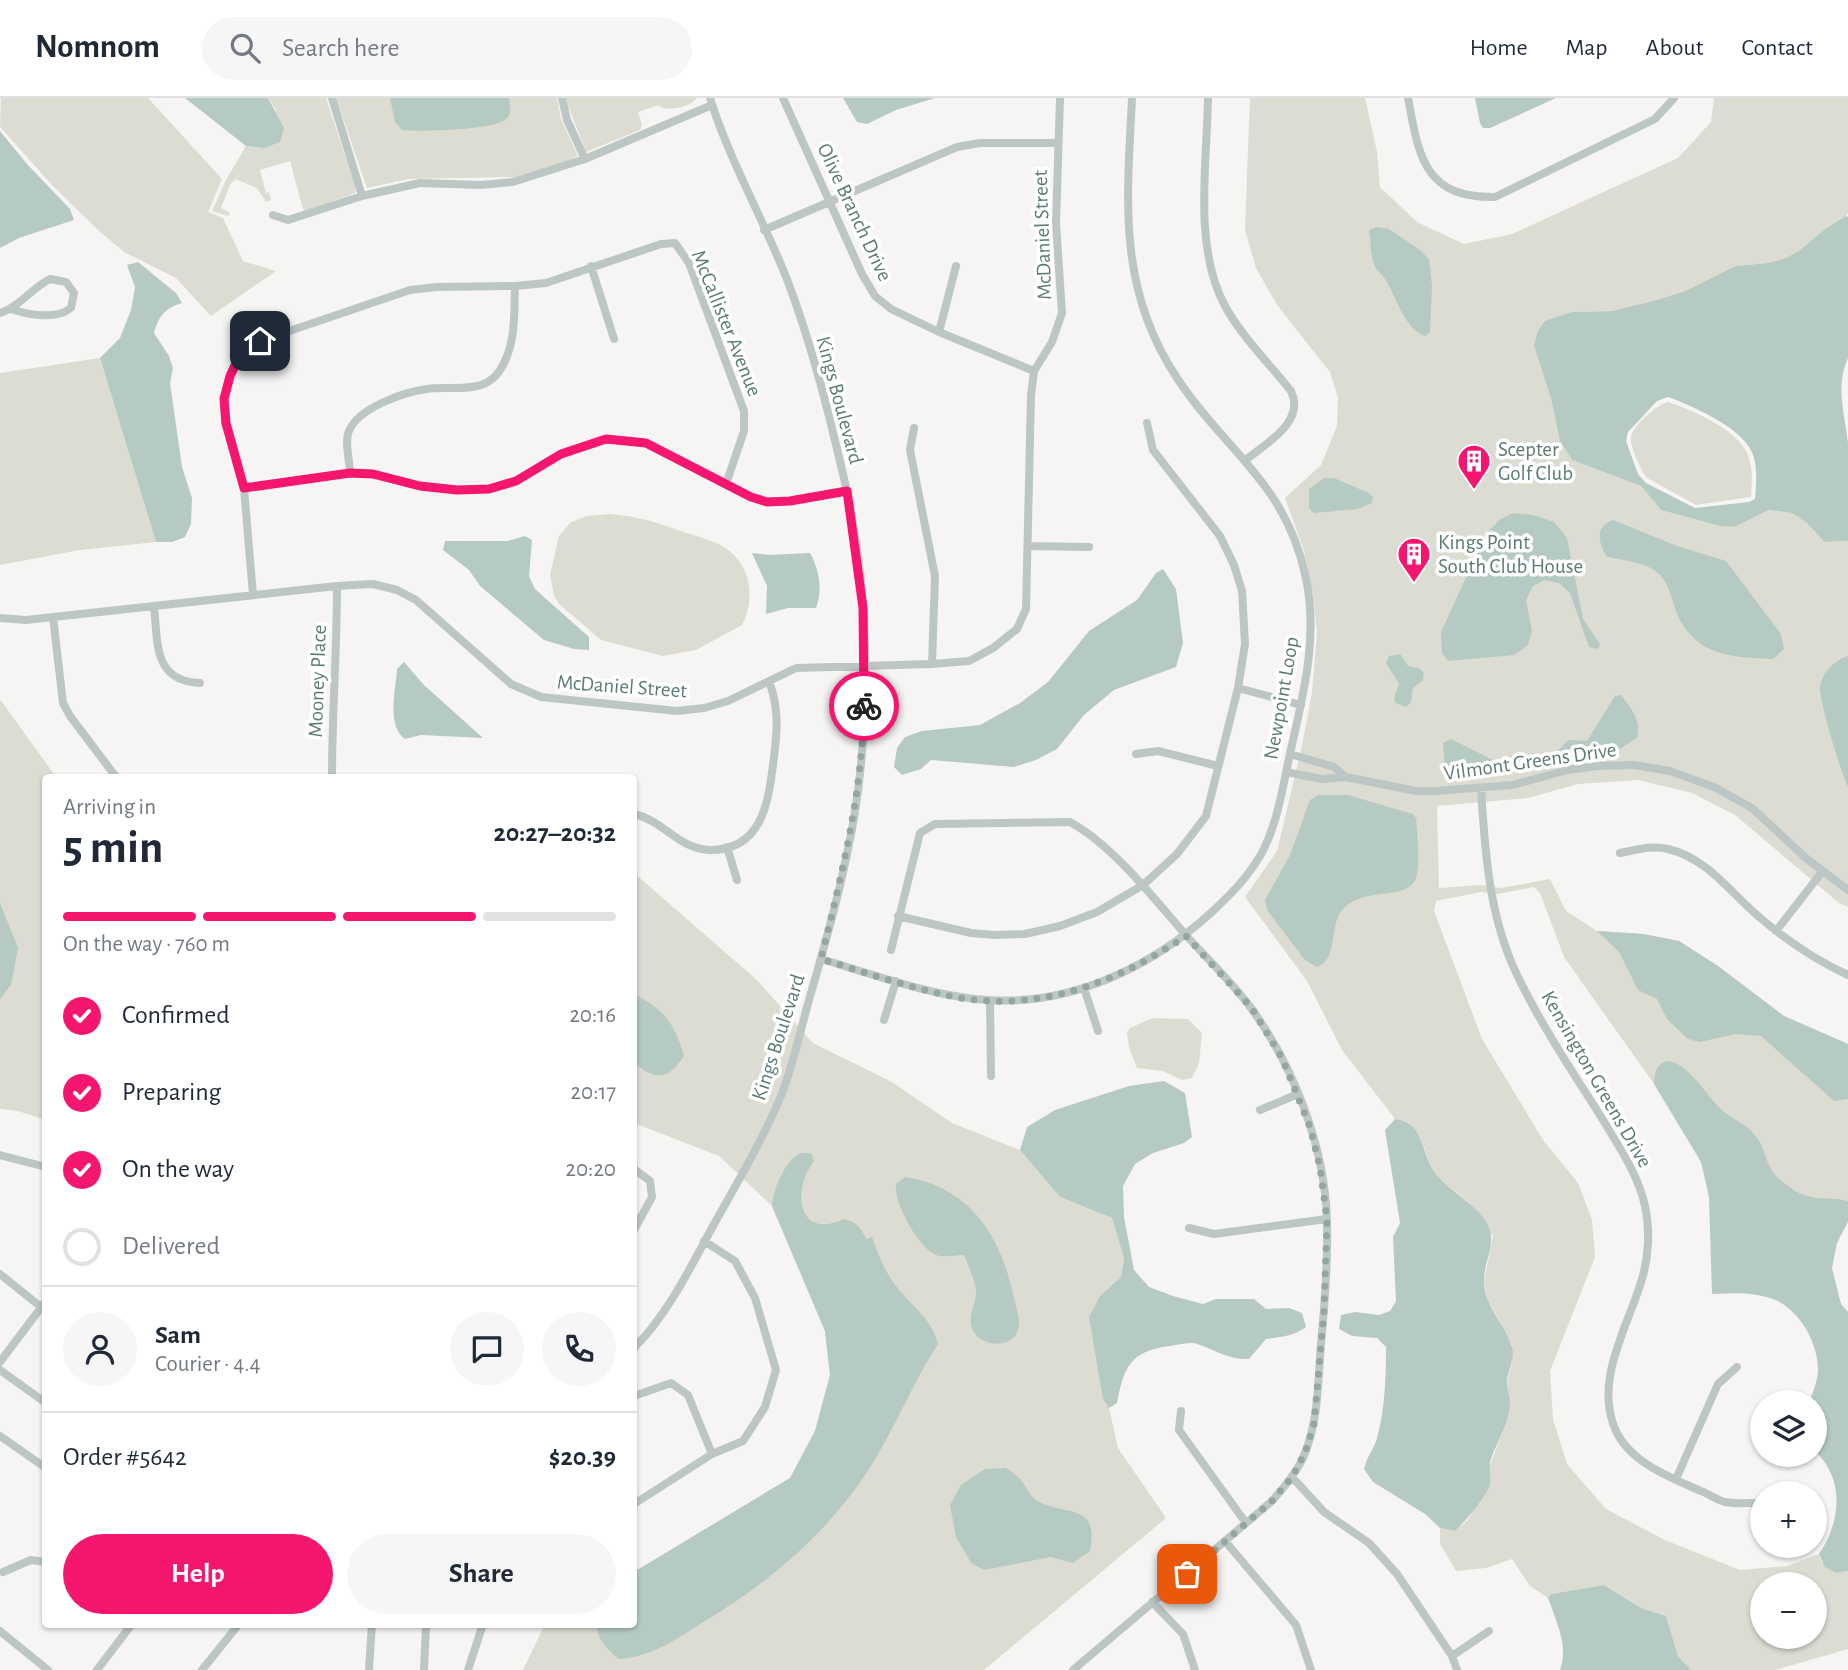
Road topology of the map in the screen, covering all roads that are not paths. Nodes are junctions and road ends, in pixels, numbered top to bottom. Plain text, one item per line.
1 (332, 98) edge
2 (562, 98) edge
3 (783, 98) edge
4 (1060, 98) edge
5 (1132, 98) edge
6 (1208, 98) edge
7 (1408, 98) edge
8 (1674, 98) edge
9 (711, 102) edge
10 (1058, 143) junction
11 (585, 159) junction
12 (362, 196) junction
13 (829, 202) junction
14 (273, 215) dead end
15 (764, 229) junction
16 (591, 266) junction
17 (956, 266) dead end
18 (516, 286) junction
19 (11, 309) junction
20 (0, 313) edge
21 (939, 332) junction
22 (614, 339) dead end
23 (1034, 371) junction
24 (1147, 424) dead end
25 (914, 428) dead end
26 (1246, 460) junction
27 (350, 473) junction
28 (726, 484) junction
29 (244, 488) junction
30 (847, 491) junction
31 (1028, 546) junction
32 (1089, 547) dead end
33 (337, 586) junction
34 (253, 595) junction
35 (154, 606) junction
36 (53, 617) junction
37 (0, 618) edge
38 (932, 664) junction
39 (864, 665) junction
40 (769, 681) junction
41 (200, 684) dead end
42 (1238, 688) junction
43 (1301, 705) junction
44 (1136, 754) dead end
45 (1290, 754) junction
46 (1218, 766) junction
47 (1286, 772) junction
48 (114, 774) edge
49 (332, 774) edge
50 (1346, 777) junction
51 (1481, 788) junction
52 (637, 815) edge
53 (727, 847) junction
54 (1620, 853) dead end
55 (1822, 872) junction
56 (737, 880) dead end
57 (1143, 885) junction
58 (1848, 890) edge
59 (898, 916) junction
60 (1776, 931) junction
61 (1186, 936) junction
62 (891, 950) dead end
63 (821, 959) junction
64 (1848, 975) edge
65 (896, 981) junction
66 (1084, 988) junction
67 (990, 1000) junction
68 (884, 1020) dead end
69 (1098, 1031) dead end
70 (991, 1076) dead end
71 (1298, 1094) junction
72 (1260, 1110) dead end
73 (0, 1155) edge
74 (42, 1166) edge
75 (637, 1171) edge
76 (1327, 1219) junction
77 (637, 1224) edge
78 (1189, 1228) dead end
79 (704, 1241) junction
80 (0, 1274) edge
81 (42, 1306) edge
82 (42, 1310) edge
83 (637, 1344) edge
84 (0, 1362) edge
85 (1737, 1367) dead end
86 (0, 1370) edge
87 (637, 1395) edge
88 (42, 1400) edge
89 (1181, 1411) dead end
90 (0, 1436) edge
91 (712, 1454) junction
92 (42, 1465) edge
93 (1292, 1477) junction
94 (1676, 1479) junction
95 (637, 1502) edge
96 (1750, 1503) edge
97 (1246, 1523) junction
98 (1225, 1541) junction
99 (42, 1561) edge
100 (1, 1572) edge
101 (1152, 1602) junction
102 (127, 1628) edge
103 (236, 1628) edge
104 (372, 1628) edge
105 (426, 1628) edge
106 (482, 1628) edge
107 (0, 1631) edge
108 (1489, 1632) dead end
109 (1452, 1656) junction
110 (48, 1670) edge
111 (97, 1670) edge
112 (202, 1670) edge
113 (369, 1670) edge
114 (424, 1670) edge
115 (468, 1670) edge
116 (1073, 1670) edge
117 (1195, 1670) edge
118 (1311, 1670) edge
119 (1457, 1670) edge

1 - 12 street
2 - 11 street
3 - 13 street, Olive Branch Drive
4 - 10 street, McDaniel Street
5 - 26 street, Newpoint Loop
6 - 26 street
7 - 8 street
9 - 11 street
9 - 15 street, Kings Boulevard
10 - 13 street
10 - 23 street, McDaniel Street
11 - 12 street
12 - 14 street
13 - 15 street
13 - 21 street, Olive Branch Drive
15 - 30 street, Kings Boulevard
16 - 18 street, McCallister Avenue
16 - 22 street
16 - 28 street, McCallister Avenue
17 - 21 street
18 - 27 street
18 - 29 street, McCallister Avenue
19 - 19 street
19 - 20 street
21 - 23 street, Olive Branch Drive
23 - 31 street, McDaniel Street
24 - 42 street
25 - 38 street
26 - 43 street, Newpoint Loop
27 - 28 street
27 - 29 street
28 - 30 street
29 - 34 street, McCallister Avenue
30 - 39 street, Kings Boulevard
31 - 32 street
31 - 38 street, McDaniel Street
33 - 34 street, McDaniel Street
33 - 40 street, McDaniel Street
33 - 49 street, Mooney Place
34 - 35 street, McDaniel Street
35 - 36 street, McDaniel Street
35 - 41 street
36 - 37 street, McDaniel Street
36 - 48 street
38 - 39 street, McDaniel Street
39 - 40 street, McDaniel Street
39 - 63 street, Kings Boulevard
40 - 53 street
42 - 43 street
42 - 46 street
43 - 45 street, Newpoint Loop
44 - 46 street
45 - 47 street, Newpoint Loop
45 - 50 street, Vilmont Greens Drive
46 - 57 street
47 - 50 street, Vilmont Greens Drive
47 - 61 street, Newpoint Loop
50 - 51 street, Vilmont Greens Drive
51 - 55 street, Vilmont Greens Drive
51 - 94 street, Kensington Greens Drive
52 - 53 street
53 - 56 street
54 - 60 street
55 - 58 street, Vilmont Greens Drive
55 - 60 street
57 - 59 street
57 - 59 street
57 - 61 street
59 - 62 street
60 - 64 street
61 - 66 street, Newpoint Loop
61 - 71 street
63 - 65 street, Newpoint Loop
63 - 79 street, Kings Boulevard
65 - 67 street, Newpoint Loop
65 - 68 street
66 - 67 street, Newpoint Loop
66 - 69 street
67 - 70 street
71 - 72 street
71 - 76 street
73 - 74 street
75 - 77 street
76 - 78 street
76 - 93 street
79 - 83 street, Kings Boulevard
79 - 91 street
80 - 81 street
82 - 84 street
85 - 94 street
86 - 88 street
87 - 91 street
89 - 97 street
90 - 92 street
91 - 95 street
93 - 97 street
93 - 109 street
94 - 96 street, Kensington Greens Drive
97 - 98 street
98 - 101 street
98 - 118 street
99 - 100 street
101 - 116 street
101 - 117 street
102 - 111 street
103 - 112 street
104 - 113 street
105 - 114 street
106 - 115 street
107 - 110 street
108 - 109 street
109 - 119 street

